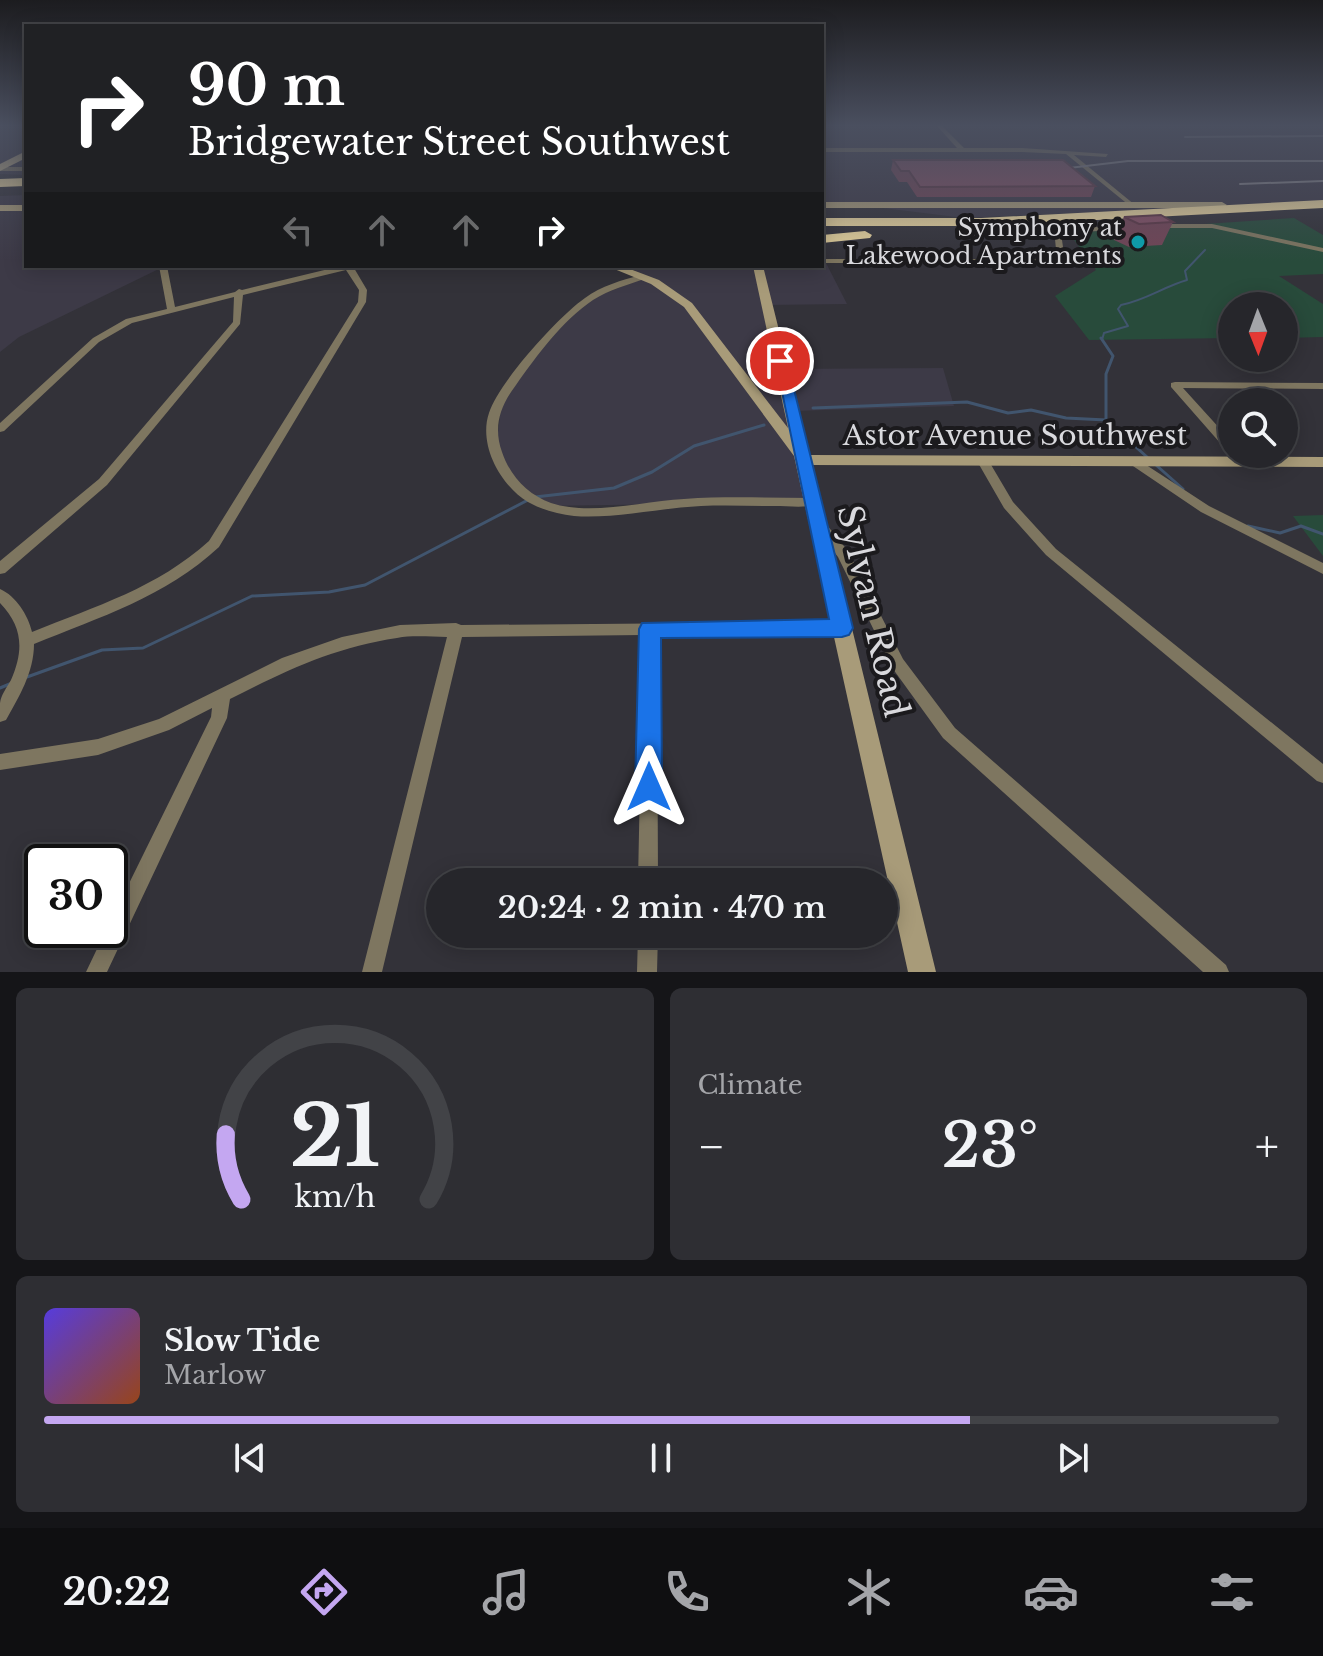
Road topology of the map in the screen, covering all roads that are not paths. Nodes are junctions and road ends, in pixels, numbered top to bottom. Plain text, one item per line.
1 (1089, 170) edge
2 (0, 185) edge
3 (24, 185) edge
4 (1323, 204) edge
5 (1132, 205) junction
6 (1222, 205) dead end
7 (824, 206) edge
8 (0, 208) edge
9 (24, 208) edge
10 (855, 208) junction
11 (1323, 211) edge
12 (824, 222) edge
13 (988, 225) junction
14 (824, 228) edge
15 (824, 239) edge
16 (1323, 250) edge
17 (824, 261) edge
18 (163, 268) edge
19 (341, 268) edge
20 (351, 268) edge
21 (617, 268) edge
22 (758, 268) edge
23 (641, 277) junction
24 (239, 292) junction
25 (171, 308) junction
26 (1323, 386) edge
27 (787, 393) junction
28 (766, 404) junction
29 (793, 417) junction
30 (0, 429) edge
31 (1218, 434) edge
32 (1218, 456) edge
33 (803, 458) junction
34 (1298, 460) edge
35 (983, 461) junction
36 (1134, 461) junction
37 (1323, 462) edge
38 (812, 502) junction
39 (818, 523) junction
40 (0, 569) edge
41 (1323, 569) edge
42 (0, 594) edge
43 (842, 628) junction
44 (456, 629) junction
45 (650, 629) junction
46 (28, 640) junction
47 (222, 697) junction
48 (0, 715) edge
49 (0, 762) edge
50 (1323, 775) edge
51 (648, 868) edge
52 (648, 948) edge
53 (96, 972) edge
54 (372, 972) edge
55 (647, 972) edge
56 (922, 972) edge
57 (1219, 972) edge

1 - 5 street
2 - 3 highway
4 - 13 highway
5 - 6 street
5 - 10 street
7 - 10 street
8 - 9 street
10 - 13 highway
11 - 13 highway
12 - 13 highway
13 - 14 highway
13 - 15 highway
16 - 17 street
18 - 25 street
19 - 24 street
20 - 46 street
21 - 23 street
22 - 27 street, Sylvan Road
23 - 28 street
23 - 38 street
24 - 25 street
24 - 40 street
25 - 30 street
26 - 31 street
27 - 28 street
27 - 29 street, Sylvan Road
28 - 29 street
28 - 33 street
29 - 33 street, Sylvan Road
32 - 36 street, Astor Avenue Southwest
33 - 35 street, Astor Avenue Southwest
33 - 38 street, Sylvan Road
34 - 37 street, Astor Avenue Southwest
35 - 36 street, Astor Avenue Southwest
35 - 50 street
36 - 41 street
38 - 39 street, Sylvan Road
39 - 43 street, Sylvan Road
39 - 57 street
42 - 46 street
43 - 45 street
43 - 56 street, Sylvan Road
44 - 45 street
44 - 47 street
44 - 54 street
45 - 51 street
46 - 48 street
47 - 49 street
47 - 53 street
52 - 55 street

